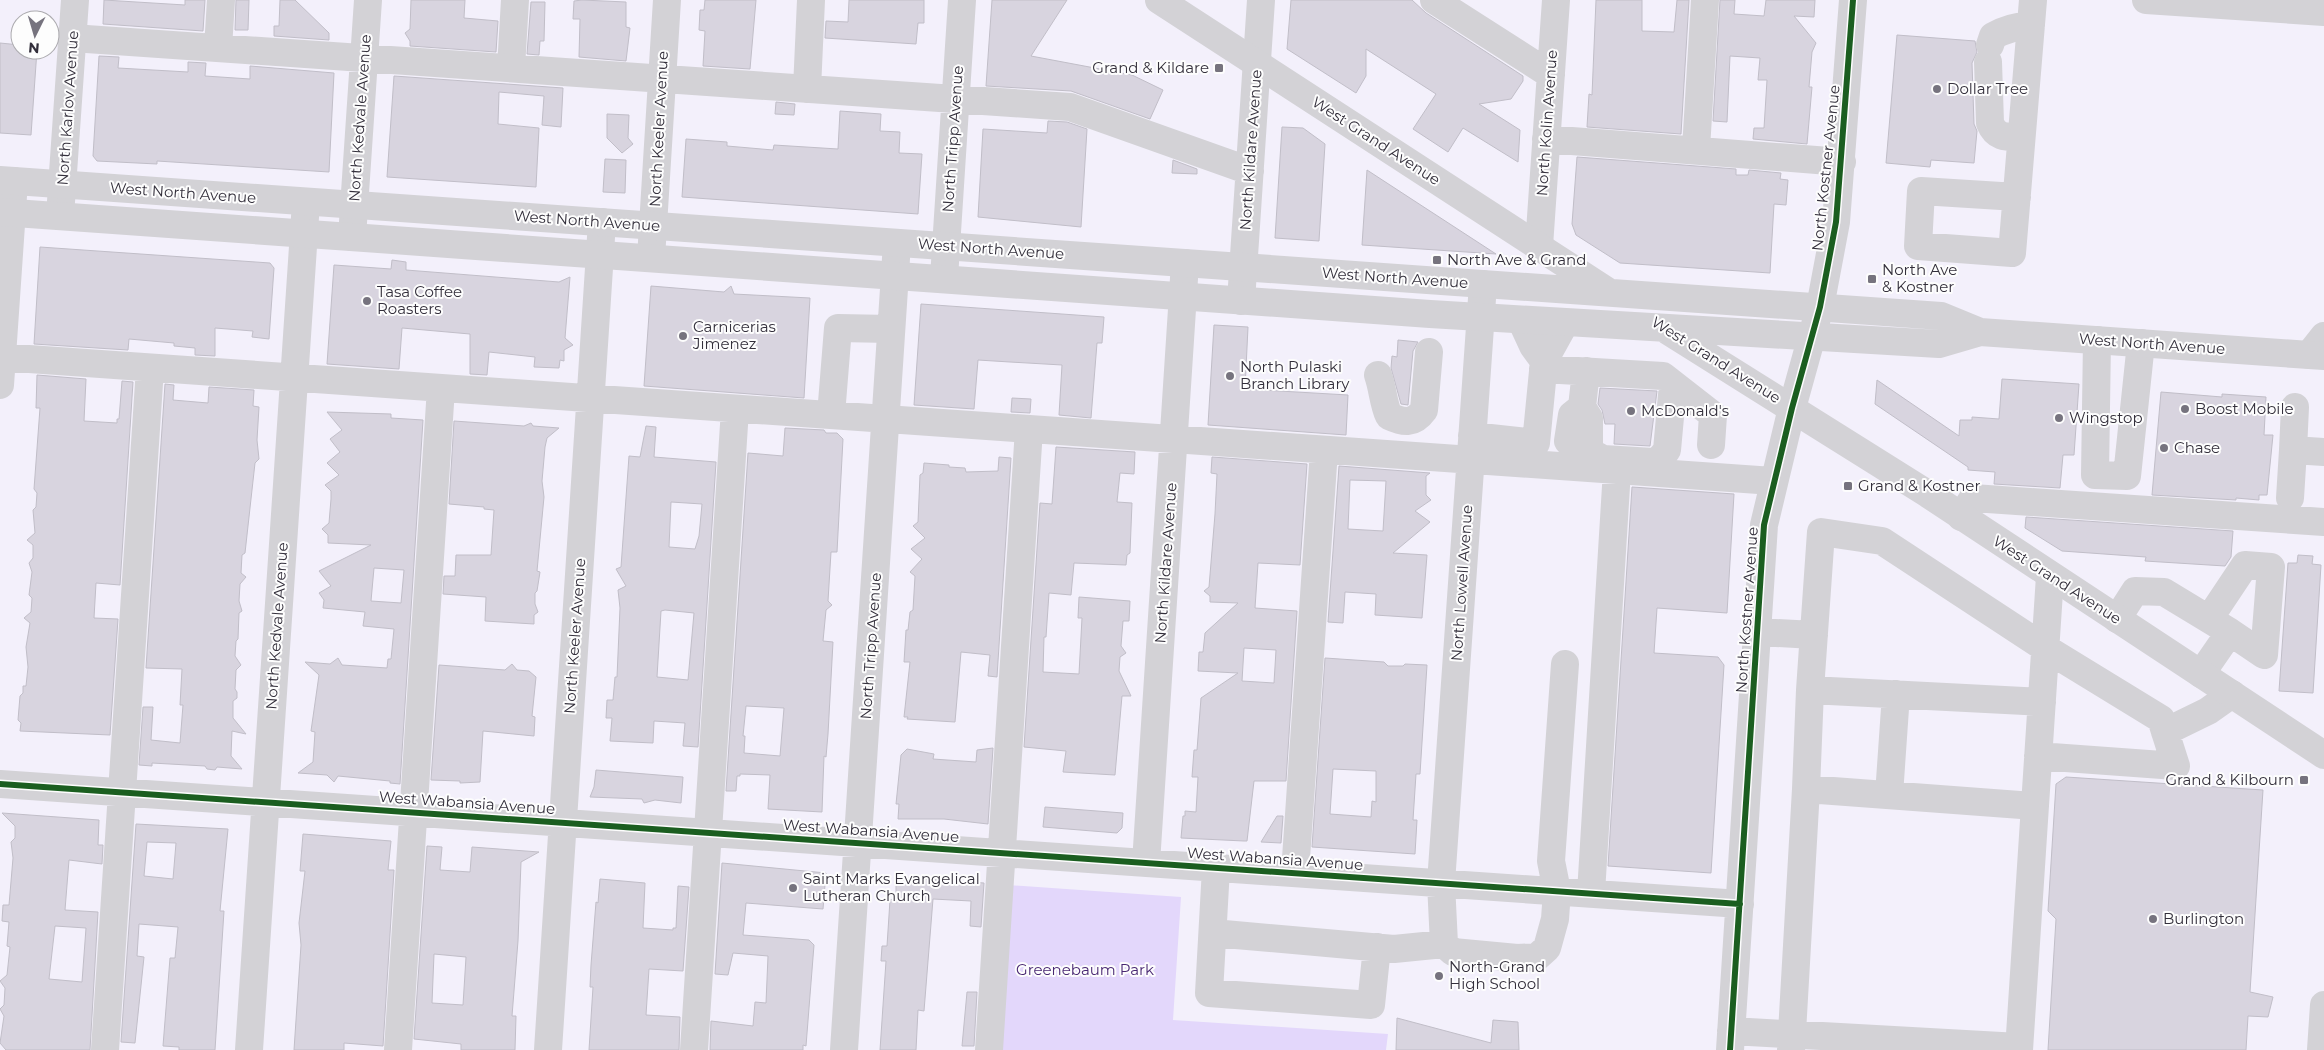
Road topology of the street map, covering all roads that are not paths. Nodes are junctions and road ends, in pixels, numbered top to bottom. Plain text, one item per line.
1 (75, 0) edge
2 (221, 0) edge
3 (368, 0) edge
4 (515, 0) edge
5 (667, 0) edge
6 (811, 0) edge
7 (962, 0) edge
8 (1158, 0) edge
9 (1261, 0) edge
10 (1434, 0) edge
11 (1556, 0) edge
12 (1705, 0) edge
13 (1853, 0) edge
14 (2162, 1) edge
15 (2032, 12) edge
16 (2324, 12) edge
17 (72, 38) junction
18 (218, 48) junction
19 (364, 58) junction
20 (1257, 65) junction
21 (511, 68) junction
22 (1551, 75) junction
23 (662, 79) junction
24 (807, 89) junction
25 (956, 99) junction
26 (2022, 137) junction
27 (1546, 139) junction
28 (1696, 149) junction
29 (1842, 162) junction
30 (1250, 171) junction
31 (7, 181) edge
32 (62, 185) junction
33 (2017, 197) dead end
34 (306, 202) junction
35 (354, 205) junction
36 (6, 212) edge
37 (60, 216) junction
38 (602, 222) junction
39 (653, 226) junction
40 (303, 233) junction
41 (352, 237) junction
42 (896, 243) junction
43 (946, 246) junction
44 (1538, 246) junction
45 (600, 254) junction
46 (652, 258) junction
47 (1185, 263) junction
48 (1243, 267) junction
49 (895, 275) junction
50 (944, 278) junction
51 (1483, 284) junction
52 (1609, 292) junction
53 (1183, 297) junction
54 (1241, 301) junction
55 (1820, 307) junction
56 (1481, 318) junction
57 (1521, 320) junction
58 (1566, 323) junction
59 (891, 329) junction
60 (1666, 329) junction
61 (1980, 332) junction
62 (1813, 336) junction
63 (2097, 340) junction
64 (2141, 343) junction
65 (2319, 349) edge
66 (1429, 352) dead end
67 (1, 358) edge
68 (1544, 365) junction
69 (150, 368) junction
70 (1586, 372) junction
71 (1378, 375) dead end
72 (292, 378) junction
73 (1673, 384) junction
74 (0, 385) edge
75 (441, 388) junction
76 (590, 399) junction
77 (2295, 407) dead end
78 (1792, 408) junction
79 (735, 409) junction
80 (831, 415) junction
81 (885, 419) junction
82 (1028, 429) junction
83 (1174, 439) junction
84 (1711, 445) dead end
85 (1471, 448) junction
86 (1324, 450) junction
87 (2293, 450) junction
88 (2324, 452) edge
89 (1617, 470) junction
90 (1773, 481) junction
91 (2290, 498) dead end
92 (1967, 507) junction
93 (2324, 522) edge
94 (2050, 576) junction
95 (2116, 619) junction
96 (1757, 632) junction
97 (1814, 635) junction
98 (2045, 648) junction
99 (1565, 664) dead end
100 (2201, 674) junction
101 (1810, 690) junction
102 (1896, 694) junction
103 (2232, 694) junction
104 (2042, 702) junction
105 (2165, 732) junction
106 (2324, 755) edge
107 (2038, 756) junction
108 (0, 784) edge
109 (1806, 789) junction
110 (122, 792) junction
111 (1889, 795) junction
112 (266, 802) junction
113 (2035, 806) junction
114 (414, 812) junction
115 (563, 822) junction
116 (709, 832) junction
117 (858, 843) junction
118 (1002, 853) junction
119 (1146, 863) junction
120 (1216, 868) junction
121 (1295, 873) junction
122 (1441, 883) junction
123 (1557, 891) junction
124 (1591, 893) junction
125 (1740, 904) junction
126 (1213, 933) junction
127 (1444, 944) junction
128 (1377, 947) junction
129 (2324, 1005) edge
130 (1731, 1041) edge
131 (1791, 1043) edge
132 (2019, 1048) edge
133 (105, 1050) edge
134 (249, 1050) edge
135 (398, 1050) edge
136 (548, 1050) edge
137 (694, 1050) edge
138 (844, 1050) edge
139 (989, 1050) edge
140 (2321, 1050) edge

1 - 17 street, North Karlov Avenue
2 - 18 street
3 - 19 street, North Kedvale Avenue
4 - 21 street
5 - 23 street, North Keeler Avenue
6 - 24 street
7 - 25 street, North Tripp Avenue
8 - 20 street, West Grand Avenue
9 - 20 street, North Kildare Avenue
10 - 22 street
11 - 22 street, North Kolin Avenue
12 - 28 street
13 - 29 street, North Kostner Avenue
14 - 16 street
15 - 26 street
15 - 26 street
17 - 18 street
17 - 32 street, North Karlov Avenue
18 - 19 street
19 - 21 street
19 - 35 street, North Kedvale Avenue
20 - 30 street, North Kildare Avenue
20 - 44 street, West Grand Avenue
21 - 23 street
22 - 27 street, North Kolin Avenue
23 - 24 street
23 - 39 street, North Keeler Avenue
24 - 25 street
25 - 30 street
25 - 43 street, North Tripp Avenue
26 - 33 street
27 - 28 street
27 - 44 street, North Kolin Avenue
28 - 29 street
29 - 55 street, North Kostner Avenue
30 - 48 street, North Kildare Avenue
31 - 32 street, West North Avenue
31 - 36 street
32 - 34 street, West North Avenue
32 - 37 street, North Karlov Avenue
34 - 35 street, West North Avenue
34 - 40 street, North Kedvale Avenue
35 - 38 street, West North Avenue
35 - 41 street, North Kedvale Avenue
36 - 37 street, West North Avenue
36 - 67 street
37 - 40 street, West North Avenue
38 - 39 street, West North Avenue
38 - 45 street, North Keeler Avenue
39 - 42 street, West North Avenue
39 - 46 street, North Keeler Avenue
40 - 41 street, West North Avenue
40 - 72 street, North Kedvale Avenue
41 - 45 street, West North Avenue
42 - 43 street, West North Avenue
42 - 49 street, North Tripp Avenue
43 - 47 street, West North Avenue
43 - 50 street, North Tripp Avenue
44 - 52 street, West Grand Avenue
45 - 46 street, West North Avenue
45 - 76 street, North Keeler Avenue
46 - 49 street, West North Avenue
47 - 48 street, West North Avenue
47 - 53 street, North Kildare Avenue
48 - 51 street, West North Avenue
48 - 54 street, North Kildare Avenue
49 - 50 street, West North Avenue
49 - 59 street, North Tripp Avenue
50 - 53 street, West North Avenue
51 - 52 street, West North Avenue
51 - 56 street, North Lowell Avenue
52 - 55 street, West North Avenue
52 - 60 street, West Grand Avenue
53 - 54 street, West North Avenue
53 - 83 street, North Kildare Avenue
54 - 56 street, West North Avenue
55 - 61 street, West North Avenue
55 - 62 street, North Kostner Avenue
56 - 57 street, West North Avenue
56 - 85 street, North Lowell Avenue
57 - 58 street, West North Avenue
57 - 68 street
58 - 60 street, West North Avenue
58 - 68 street
59 - 80 street
59 - 81 street, North Tripp Avenue
60 - 62 street, West North Avenue
60 - 78 street, West Grand Avenue
61 - 62 street, West North Avenue
61 - 63 street, West North Avenue
62 - 78 street, North Kostner Avenue
63 - 64 street, West North Avenue
63 - 64 street
64 - 65 street, West North Avenue
66 - 71 street
67 - 69 street
67 - 74 street
68 - 70 street
68 - 85 street
69 - 72 street
69 - 110 street
70 - 73 street
70 - 73 street
72 - 75 street
72 - 112 street, North Kedvale Avenue
73 - 84 street
75 - 76 street
75 - 114 street
76 - 79 street
76 - 115 street, North Keeler Avenue
77 - 87 street
78 - 90 street, North Kostner Avenue
78 - 92 street, West Grand Avenue
79 - 80 street
79 - 116 street
80 - 81 street
81 - 82 street
81 - 117 street, North Tripp Avenue
82 - 83 street
82 - 118 street
83 - 86 street
83 - 119 street, North Kildare Avenue
85 - 86 street
85 - 89 street
85 - 122 street, North Lowell Avenue
86 - 121 street
87 - 88 street
87 - 91 street
89 - 90 street
89 - 124 street
90 - 96 street, North Kostner Avenue
92 - 93 street
92 - 94 street, West Grand Avenue
94 - 95 street, West Grand Avenue
94 - 98 street
95 - 100 street, West Grand Avenue
95 - 100 street
96 - 97 street
96 - 125 street, North Kostner Avenue
97 - 98 street
97 - 101 street
98 - 104 street
98 - 105 street
99 - 123 street
100 - 103 street, West Grand Avenue
101 - 102 street
101 - 109 street
102 - 104 street
102 - 111 street
103 - 105 street
103 - 106 street, West Grand Avenue
104 - 107 street
105 - 107 street
107 - 113 street
108 - 110 street, West Wabansia Avenue
109 - 111 street
109 - 131 street
110 - 112 street, West Wabansia Avenue
110 - 133 street
111 - 113 street
112 - 114 street, West Wabansia Avenue
112 - 134 street, North Kedvale Avenue
113 - 132 street
114 - 115 street, West Wabansia Avenue
114 - 135 street
115 - 116 street, West Wabansia Avenue
115 - 136 street, North Keeler Avenue
116 - 117 street, West Wabansia Avenue
116 - 137 street
117 - 118 street, West Wabansia Avenue
117 - 138 street, North Tripp Avenue
118 - 119 street, West Wabansia Avenue
118 - 139 street
119 - 120 street, West Wabansia Avenue
120 - 121 street, West Wabansia Avenue
120 - 126 street
121 - 122 street, West Wabansia Avenue
122 - 123 street, West Wabansia Avenue
122 - 127 street, North Lowell Avenue
123 - 124 street, West Wabansia Avenue
123 - 127 street
124 - 125 street, West Wabansia Avenue
125 - 130 street, North Kostner Avenue
126 - 128 street
126 - 128 street
127 - 128 street
129 - 140 street
130 - 131 street
131 - 132 street

